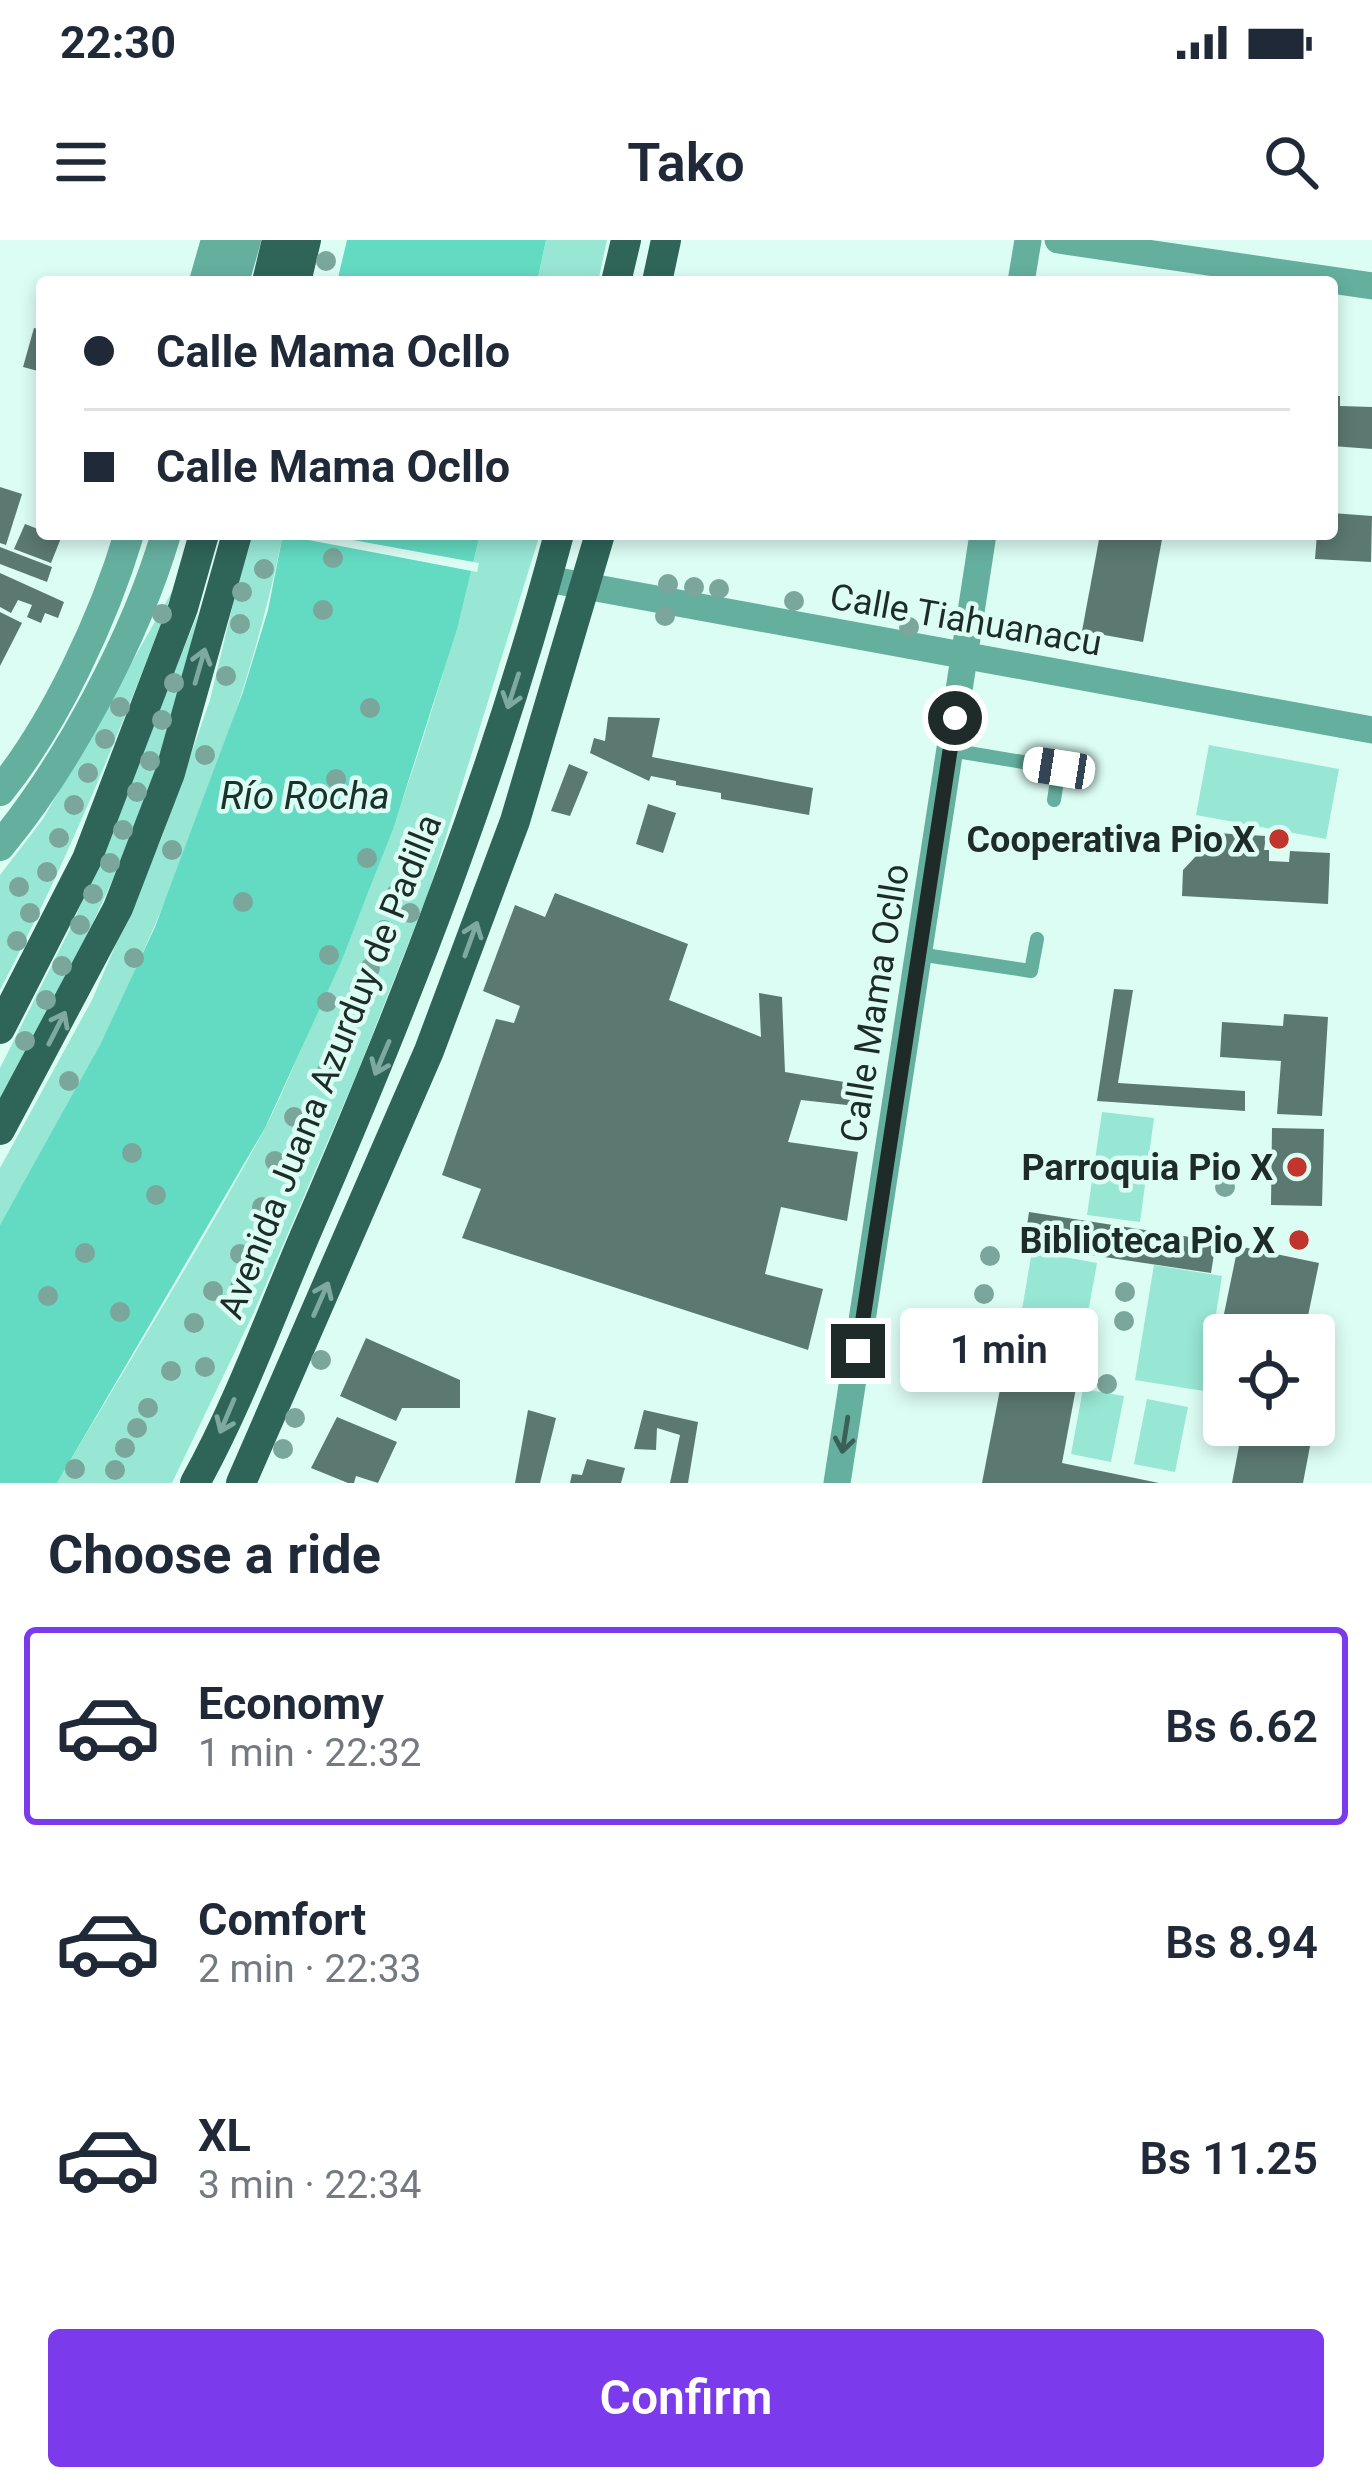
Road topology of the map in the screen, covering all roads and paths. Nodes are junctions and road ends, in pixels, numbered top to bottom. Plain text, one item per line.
1 (216, 240) edge
2 (246, 240) edge
3 (277, 240) edge
4 (306, 240) edge
5 (626, 240) edge
6 (666, 240) edge
7 (1028, 240) edge
8 (1058, 240) edge
9 (206, 276) edge
10 (236, 276) edge
11 (268, 276) edge
12 (297, 276) edge
13 (617, 276) edge
14 (658, 276) edge
15 (1022, 276) edge
16 (1304, 276) edge
17 (1338, 281) edge
18 (1372, 286) edge
19 (127, 540) edge
20 (164, 540) edge
21 (203, 540) edge
22 (235, 540) edge
23 (557, 540) edge
24 (598, 540) edge
25 (982, 540) edge
26 (547, 579) junction
27 (586, 587) junction
28 (964, 655) junction
29 (1372, 730) edge
30 (950, 750) junction
31 (2, 789) edge
32 (1054, 800) dead end
33 (1, 842) edge
34 (1037, 939) dead end
35 (918, 954) junction
36 (0, 1029) edge
37 (0, 1130) edge
38 (194, 1483) edge
39 (242, 1483) edge
40 (837, 1483) edge

1 - 9 street
2 - 10 street
3 - 11 main road
4 - 12 main road
5 - 13 main road
6 - 14 main road
7 - 15 street
8 - 16 street
17 - 18 street
19 - 31 street
20 - 33 street
21 - 36 main road
37 -> 22 main road
23 - 26 main road, Avenida Juana Azurduy de Padilla
24 - 27 main road
25 - 28 street, Calle Mama Ocllo
26 - 27 street, Calle Tiahuanacu
26 -> 38 main road, Avenida Juana Azurduy de Padilla
27 - 28 street, Calle Tiahuanacu
39 -> 27 main road
28 - 29 street, Calle Tiahuanacu
28 - 30 street, Calle Mama Ocllo
30 - 32 lane
30 - 35 street, Calle Mama Ocllo
34 - 35 lane
35 -> 40 street, Calle Mama Ocllo

